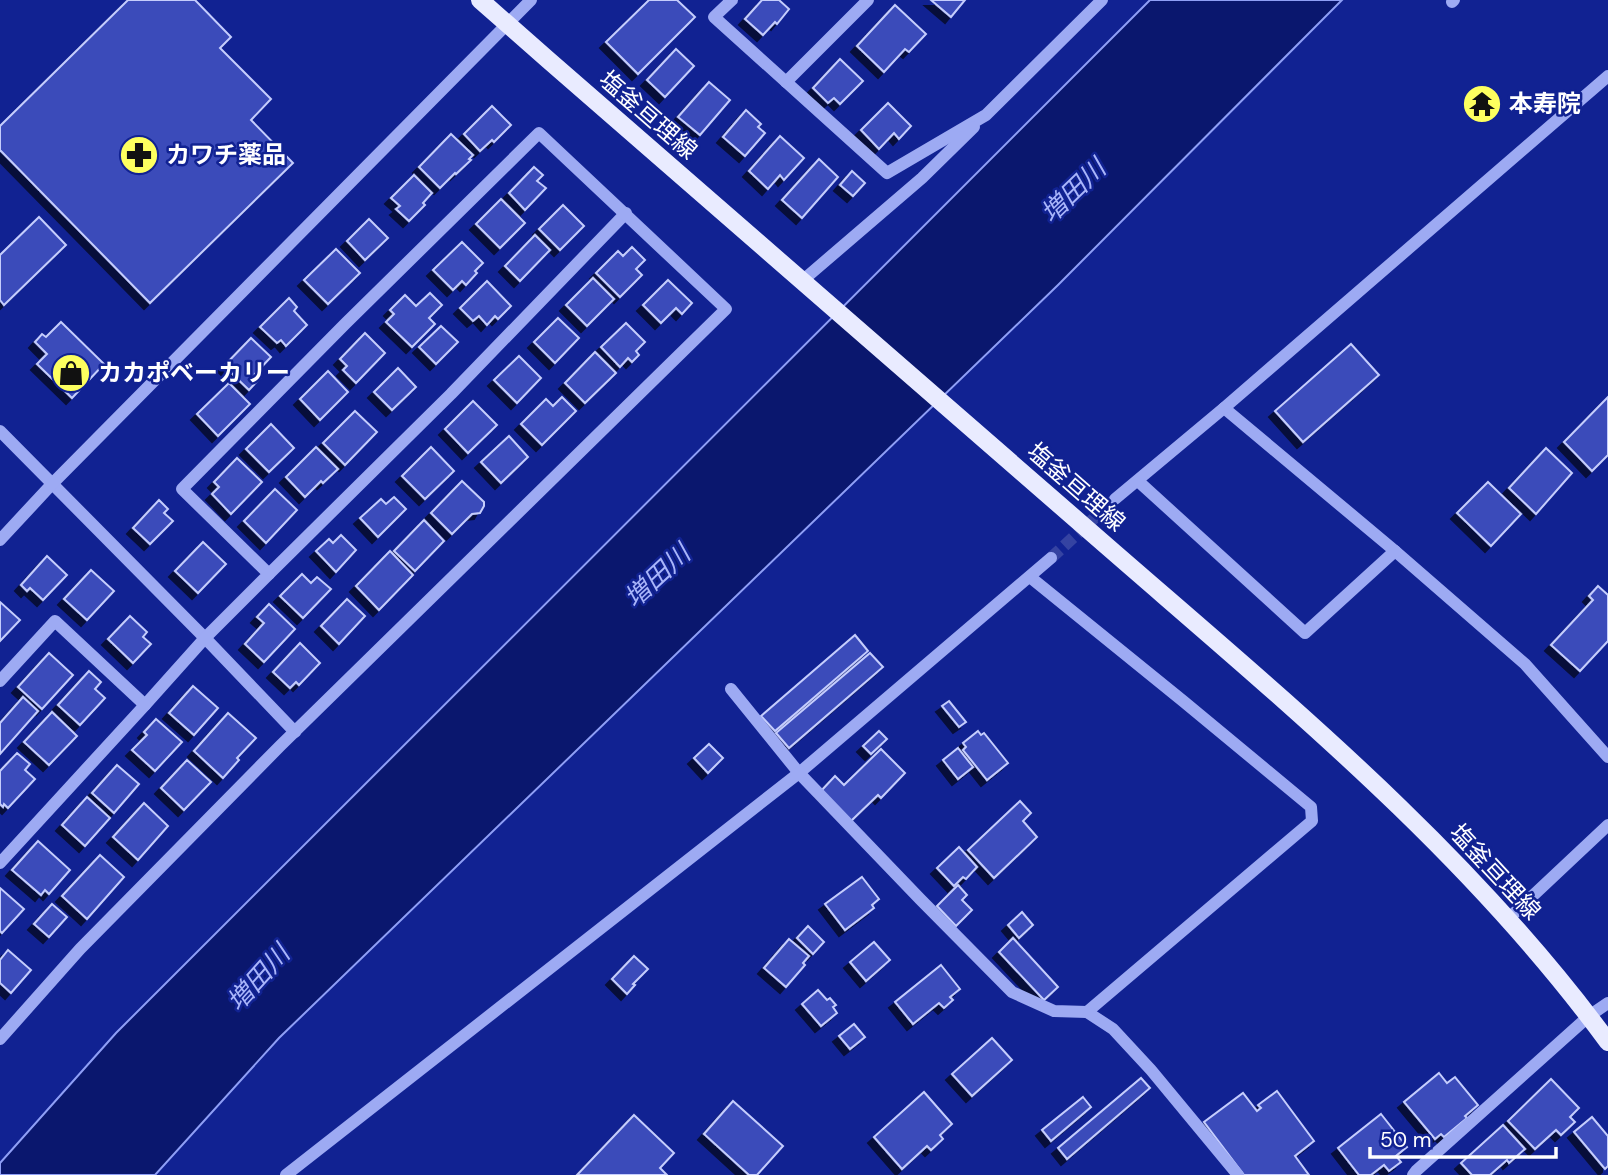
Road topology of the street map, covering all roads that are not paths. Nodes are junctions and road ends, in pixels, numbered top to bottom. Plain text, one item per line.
1 (480, 0) edge
2 (531, 0) edge
3 (732, 0) edge
4 (868, 0) edge
5 (1102, 0) edge
6 (507, 24) junction
7 (1608, 76) edge
8 (786, 82) junction
9 (986, 115) junction
10 (626, 214) junction
11 (806, 285) junction
12 (1224, 408) junction
13 (0, 431) edge
14 (1138, 481) junction
15 (52, 484) junction
16 (1115, 499) tunnel mouth
17 (0, 540) edge
18 (1395, 551) junction
19 (1051, 558) tunnel mouth
20 (269, 574) junction
21 (1030, 576) junction
22 (205, 638) junction
23 (0, 681) edge
24 (730, 689) dead end
25 (145, 705) junction
26 (295, 732) junction
27 (1608, 757) edge
28 (799, 773) junction
29 (1608, 825) edge
30 (0, 863) edge
31 (1508, 919) junction
32 (1608, 1003) edge
33 (1087, 1012) junction
34 (1589, 1016) junction
35 (1, 1034) edge
36 (1608, 1042) edge
37 (286, 1175) edge
38 (1238, 1175) edge
39 (1413, 1175) edge

1 - 6 main road, 塩釜亘理線
2 - 6 street
3 - 8 street
4 - 8 street
5 - 9 street
6 - 11 main road, 塩釜亘理線
6 - 15 street
7 - 12 street
8 - 9 street
9 - 11 street
10 - 20 street
10 - 20 street
10 - 26 street
11 - 31 main road, 塩釜亘理線
12 - 14 street
12 - 18 street
13 - 15 street
14 - 16 street
14 - 18 street
15 - 17 street
15 - 22 street
18 - 27 street
19 - 21 street
20 - 22 street
21 - 28 street
21 - 33 street
22 - 25 street
22 - 26 street
23 - 25 street
24 - 28 street
25 - 30 street
26 - 35 street
28 - 33 street
28 - 37 street
29 - 31 street
31 - 34 main road, 塩釜亘理線
32 - 34 street
33 - 38 street
34 - 36 main road, 塩釜亘理線
34 - 39 street

